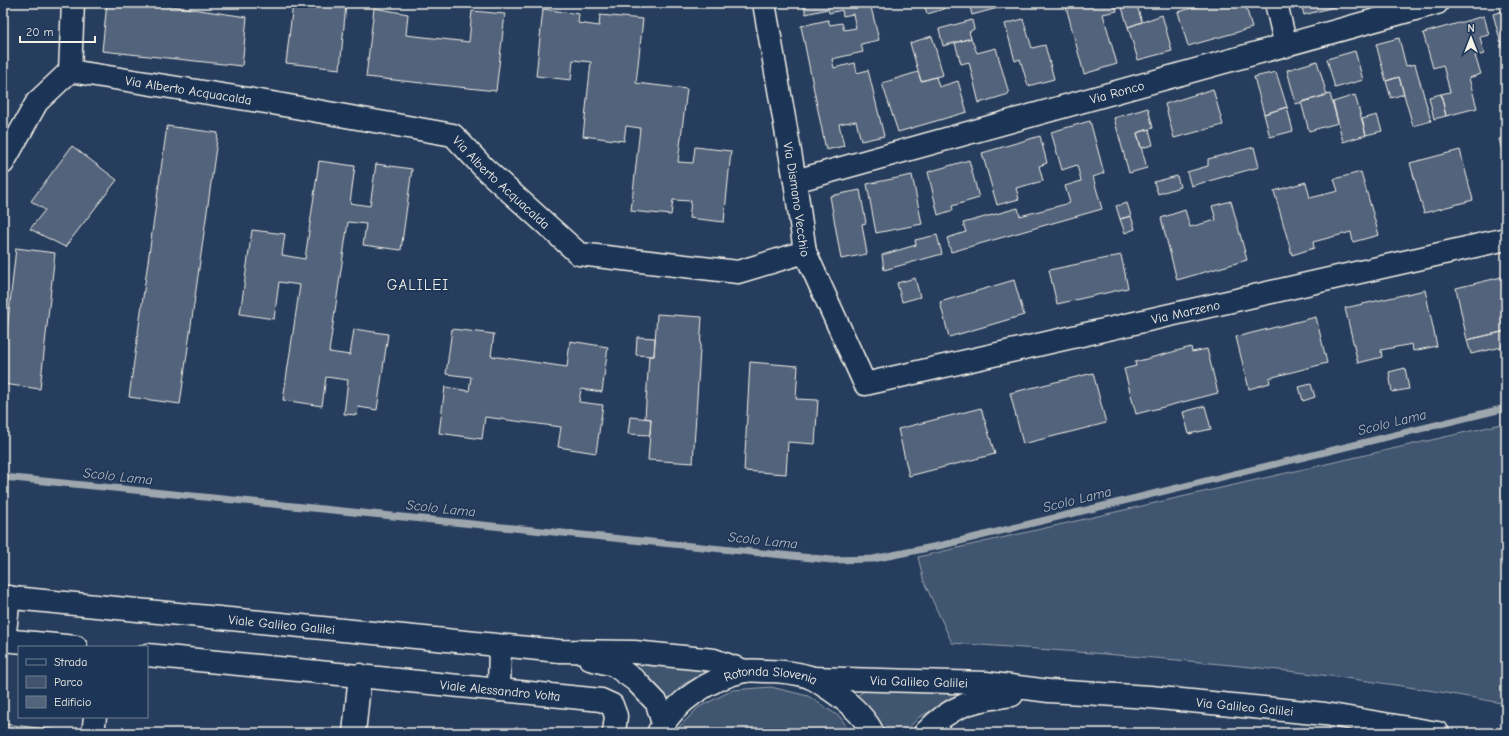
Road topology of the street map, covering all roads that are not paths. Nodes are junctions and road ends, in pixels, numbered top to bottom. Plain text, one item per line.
1 (73, 3) edge
2 (764, 3) edge
3 (1276, 3) edge
4 (1437, 3) edge
5 (1286, 46) junction
6 (70, 72) junction
7 (3, 163) edge
8 (796, 180) junction
9 (1506, 239) edge
10 (805, 252) junction
11 (865, 384) joint
12 (6, 597) edge
13 (4, 640) edge
14 (66, 646) edge
15 (500, 646) junction
16 (559, 651) junction
17 (148, 654) edge
18 (745, 671) junction
19 (360, 675) junction
20 (811, 678) junction
21 (498, 690) junction
22 (1049, 691) junction
23 (95, 718) edge
24 (660, 729) edge
25 (93, 733) edge
26 (354, 733) edge
27 (614, 733) edge
28 (873, 733) edge
29 (925, 733) edge
30 (1438, 733) edge

1 - 6 street
2 - 8 street, Via Dismano Vecchio
3 - 5 street
4 - 5 street, Via Ronco
5 - 8 street, Via Ronco
6 - 7 street
6 - 10 street, Via Alberto Acquacalda
8 - 10 street, Via Dismano Vecchio
9 - 11 street, Via Marzeno
10 - 11 street, Via Dismano Vecchio
12 - 13 street
12 - 15 street, Viale Galileo Galilei
13 - 14 street
15 - 16 street, Viale Galileo Galilei
15 - 21 street
16 - 18 street
16 - 24 street, Rotonda Slovenia
17 - 19 street, Viale Alessandro Volta
18 - 20 street, Rotonda Slovenia
18 - 24 street, Rotonda Slovenia
19 - 21 street, Viale Alessandro Volta
19 - 26 street
20 - 22 street, Via Galileo Galilei
20 - 28 street, Rotonda Slovenia
21 - 27 street, Viale Alessandro Volta
22 - 29 street, Via Galileo Galilei
22 - 30 street, Via Galileo Galilei
23 - 25 street

